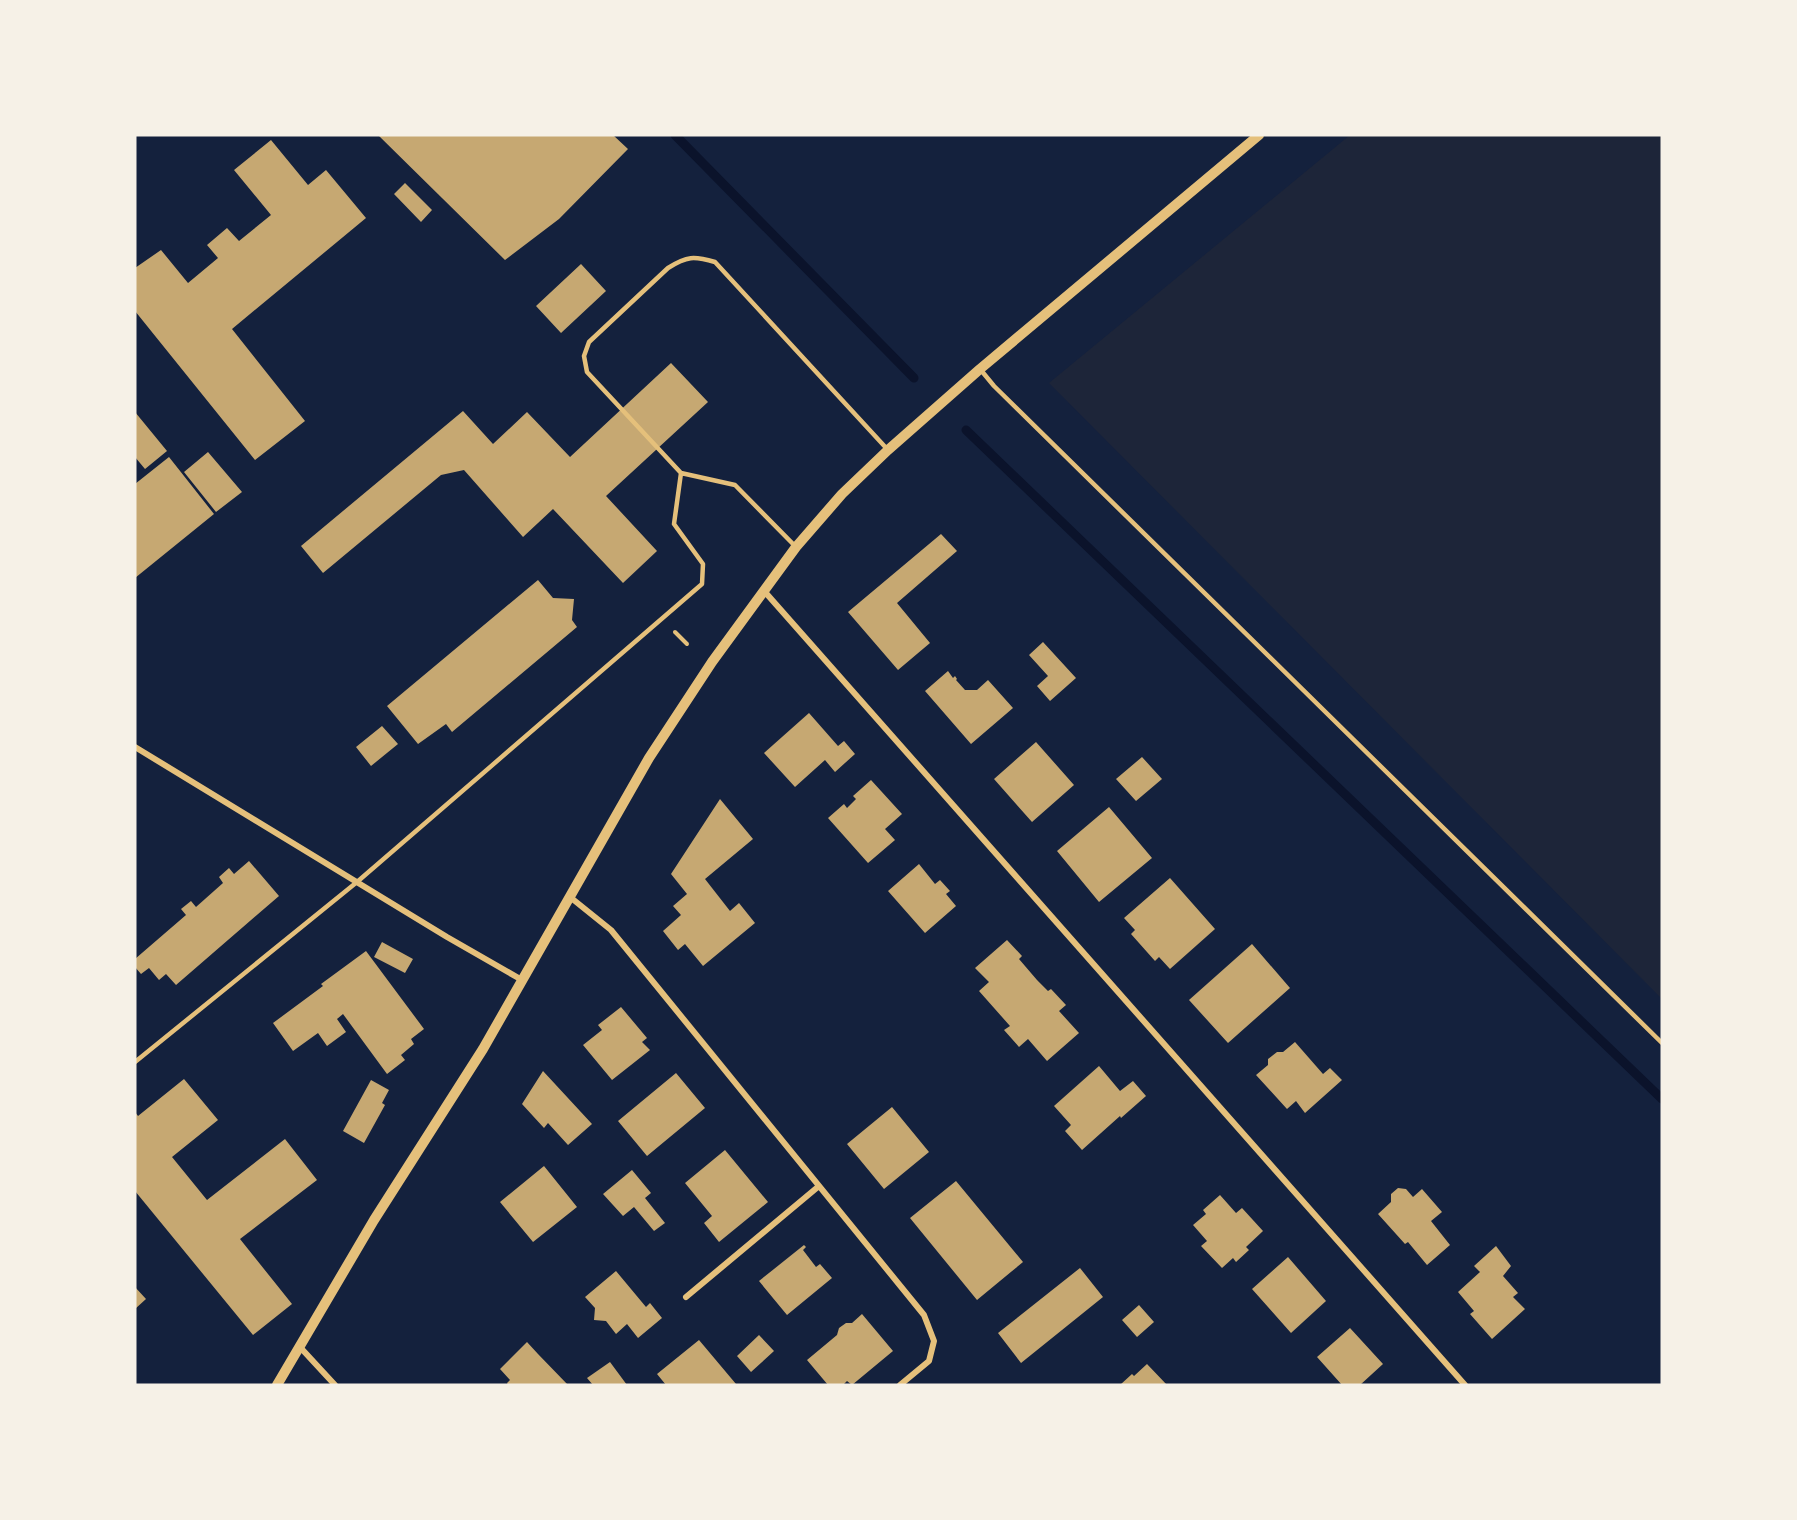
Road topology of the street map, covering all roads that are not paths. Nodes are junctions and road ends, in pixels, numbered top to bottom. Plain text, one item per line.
1 (1259, 135) edge
2 (980, 369) junction
3 (888, 450) junction
4 (681, 473) junction
5 (796, 548) junction
6 (765, 592) junction
7 (135, 747) edge
8 (357, 882) junction
9 (570, 897) junction
10 (522, 980) junction
11 (1662, 1043) edge
12 (135, 1062) edge
13 (819, 1186) junction
14 (686, 1297) dead end
15 (298, 1346) junction
16 (277, 1385) edge
17 (335, 1385) edge
18 (900, 1385) edge
19 (1465, 1385) edge

1 - 2 street
2 - 3 street
2 - 11 lane
3 - 4 lane
3 - 5 street
4 - 5 lane
4 - 8 lane
5 - 6 street
6 - 9 street
6 - 19 street
7 - 8 street
8 - 10 street
8 - 12 lane
9 - 10 street
9 - 13 street
10 - 15 street
13 - 14 street
13 - 18 street
15 - 16 street
15 - 17 street

